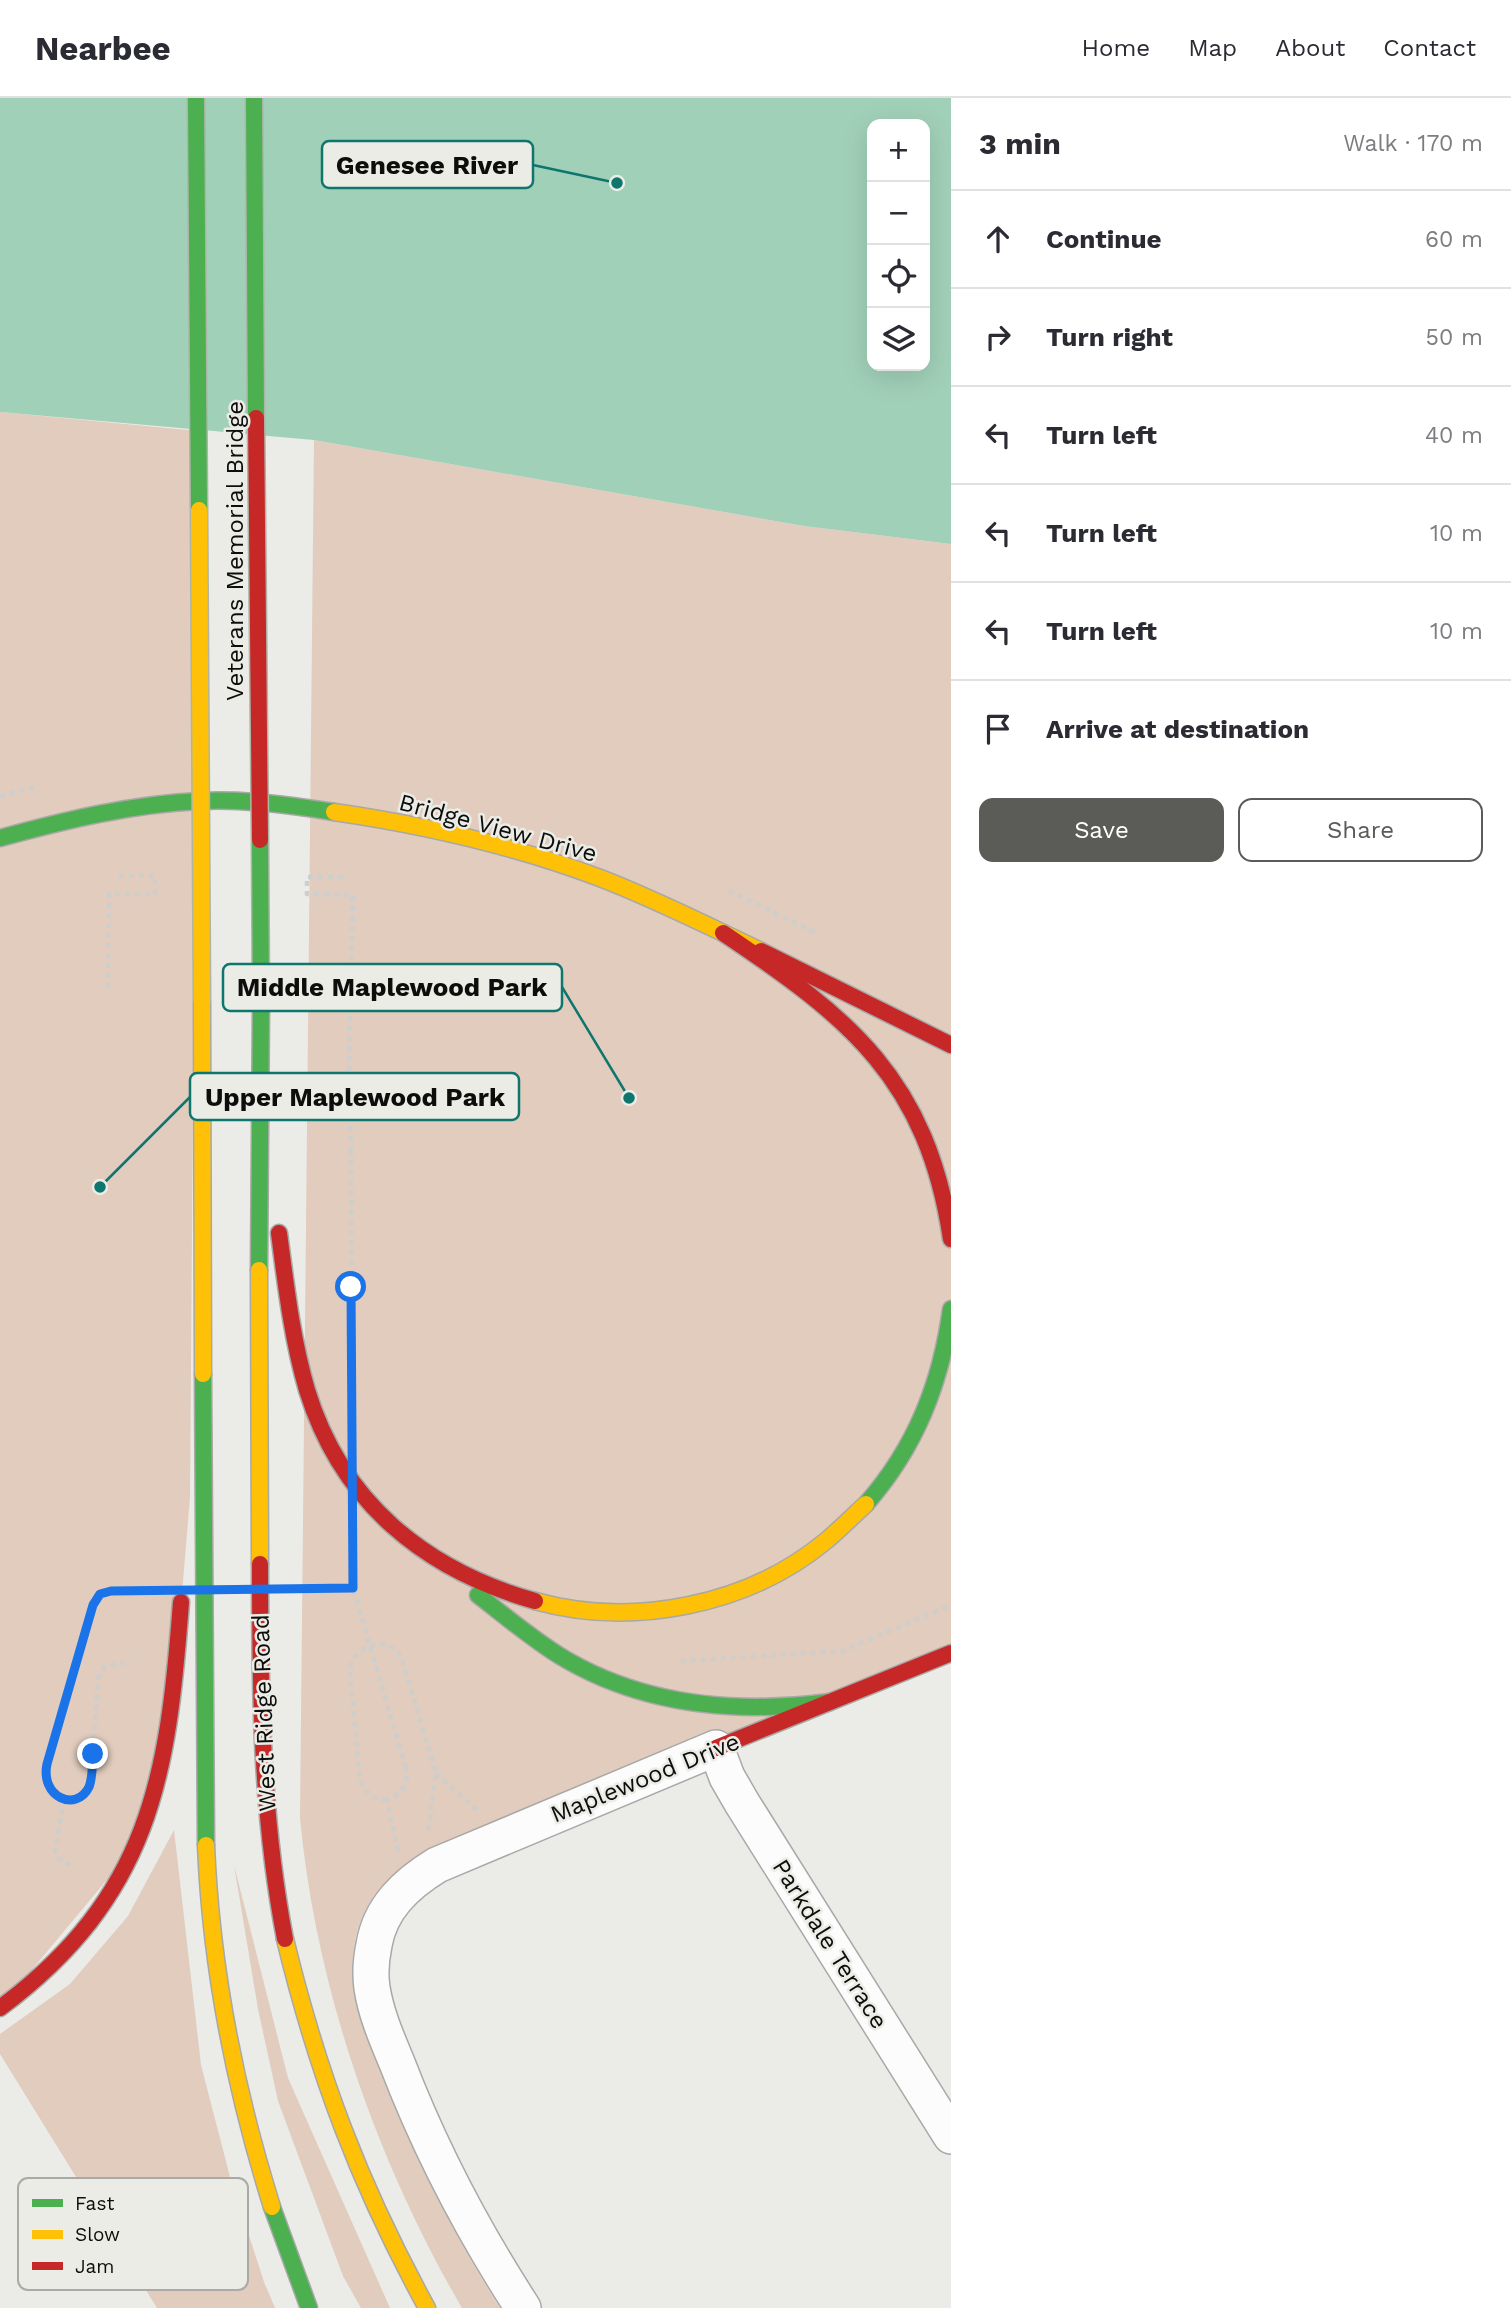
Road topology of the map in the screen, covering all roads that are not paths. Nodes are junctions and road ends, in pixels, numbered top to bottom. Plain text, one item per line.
1 (196, 98) edge
2 (254, 98) edge
3 (0, 838) edge
4 (723, 933) junction
5 (261, 1004) junction
6 (951, 1045) edge
7 (275, 1195) dead end
8 (278, 1220) dead end
9 (951, 1238) edge
10 (951, 1309) edge
11 (203, 1311) junction
12 (188, 1522) dead end
13 (411, 1544) junction
14 (183, 1587) dead end
15 (951, 1653) edge
16 (830, 1702) junction
17 (716, 1748) junction
18 (0, 2008) edge
19 (951, 2136) edge
20 (309, 2308) edge
21 (427, 2308) edge
22 (523, 2308) edge

1 - 11 main road, Veterans Memorial Bridge, bridge
2 - 5 main road, Veterans Memorial Bridge, bridge
3 - 4 main road, Bridge View Drive
4 - 6 main road, Bridge View Drive
4 - 9 main road
5 - 7 main road
5 - 21 main road, West Ridge Road
8 - 13 main road
10 - 13 main road
11 - 12 main road
11 - 20 main road
13 - 16 main road
14 - 18 main road
15 - 16 main road, Maplewood Drive
16 - 17 main road, Maplewood Drive
17 - 19 street, Parkdale Terrace
17 - 22 street, Maplewood Drive

